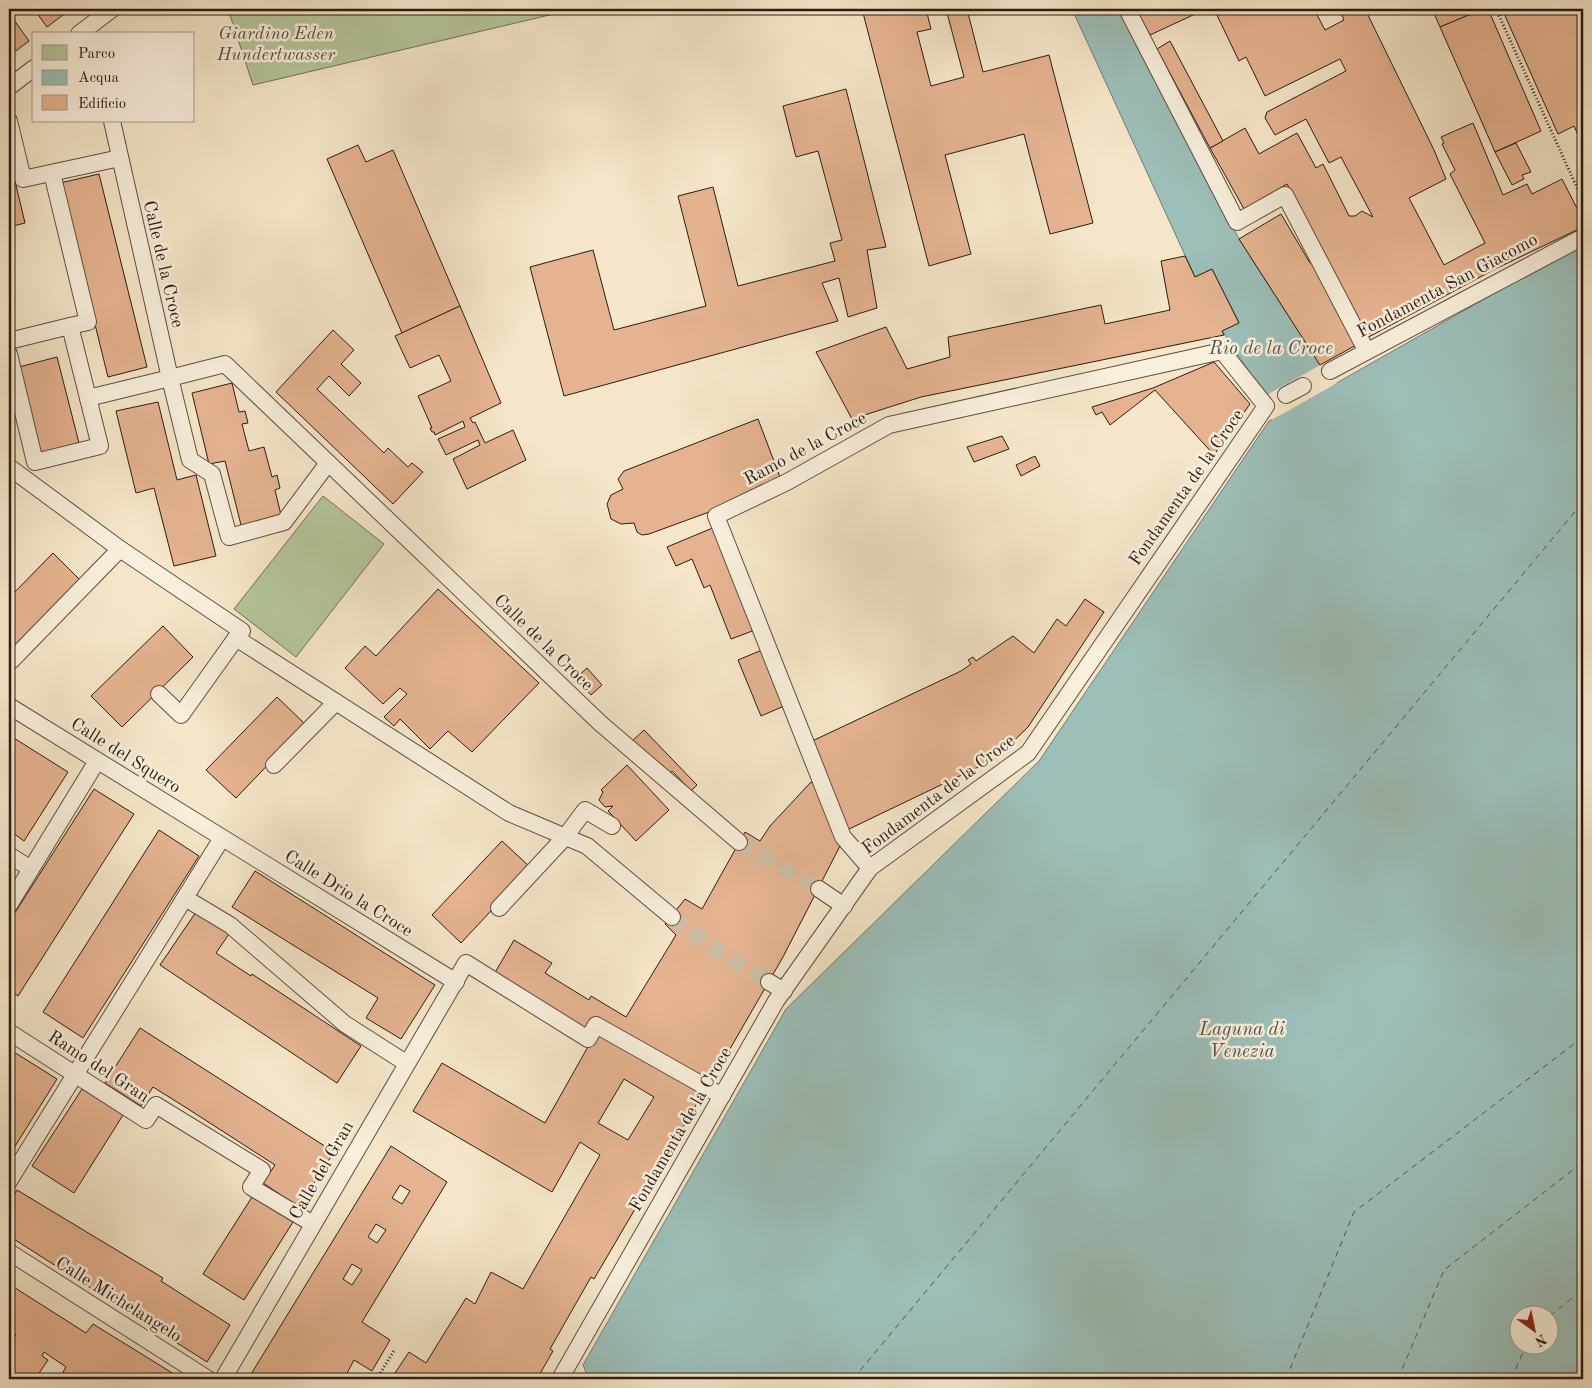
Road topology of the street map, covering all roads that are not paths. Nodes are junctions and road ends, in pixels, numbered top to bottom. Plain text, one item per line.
1 (112, 9) edge
2 (1127, 9) edge
3 (88, 31) edge
4 (32, 70) edge
5 (9, 87) edge
6 (9, 121) edge
7 (112, 122) edge
8 (120, 158) junction
9 (52, 173) junction
10 (1583, 236) edge
11 (70, 326) junction
12 (9, 341) edge
13 (1366, 350) junction
14 (9, 354) edge
15 (1330, 371) dead end
16 (170, 378) junction
17 (1303, 386) dead end
18 (1286, 395) dead end
19 (14, 396) edge
20 (88, 398) junction
21 (1266, 406) joint
22 (328, 463) junction
23 (11, 471) edge
24 (120, 549) junction
25 (236, 638) junction
26 (11, 661) dead end
27 (159, 694) dead end
28 (336, 702) junction
29 (9, 706) edge
30 (97, 761) junction
31 (274, 765) dead end
32 (612, 826) dead end
33 (565, 837) junction
34 (222, 838) junction
35 (739, 842) tunnel mouth
36 (9, 855) edge
37 (870, 868) junction
38 (31, 869) junction
39 (819, 889) tunnel mouth
40 (185, 898) junction
41 (9, 905) edge
42 (844, 906) junction
43 (499, 908) dead end
44 (672, 916) tunnel mouth
45 (456, 982) junction
46 (769, 982) tunnel mouth
47 (784, 991) junction
48 (9, 1032) edge
49 (406, 1063) junction
50 (76, 1074) junction
51 (722, 1096) junction
52 (9, 1181) edge
53 (313, 1224) junction
54 (9, 1252) edge
55 (208, 1379) edge
56 (223, 1379) edge
57 (560, 1379) edge

1 - 3 street
2 - 13 street
4 - 5 street
6 - 9 street
7 - 8 street, Calle de la Croce
8 - 9 street
8 - 16 street, Calle de la Croce
9 - 11 street
10 - 13 street, Fondamenta San Giacomo
11 - 12 street
11 - 20 street
13 - 15 street, Fondamenta San Giacomo
14 - 19 street
16 - 20 street, Calle de la Croce
16 - 22 street, Calle de la Croce
16 - 22 street, Calle de la Croce
17 - 18 street
19 - 20 street
21 - 37 street, Fondamenta de la Croce
21 - 37 street, Ramo de la Croce
22 - 35 street, Calle de la Croce
23 - 24 street
24 - 25 street
24 - 26 street
25 - 27 street
25 - 28 street
28 - 31 street
28 - 33 street
29 - 30 street, Calle del Squero
30 - 34 street, Calle del Squero
30 - 38 street
32 - 33 street
33 - 43 street
33 - 44 street
34 - 40 street
34 - 45 street, Calle Drio la Croce
36 - 38 street
37 - 42 street, Fondamenta de la Croce
38 - 41 street
39 - 42 street
40 - 49 street
40 - 50 street
42 - 47 street, Fondamenta de la Croce
45 - 49 street, Calle del Gran
45 - 51 street, Calle del Gran
46 - 47 street
47 - 51 street, Fondamenta de la Croce
48 - 50 street, Ramo del Gran
49 - 53 street, Calle del Gran
50 - 52 street
50 - 53 street, Ramo del Gran
51 - 57 street, Fondamenta de la Croce
53 - 56 street, Calle del Gran
54 - 55 street, Calle Michelangelo

